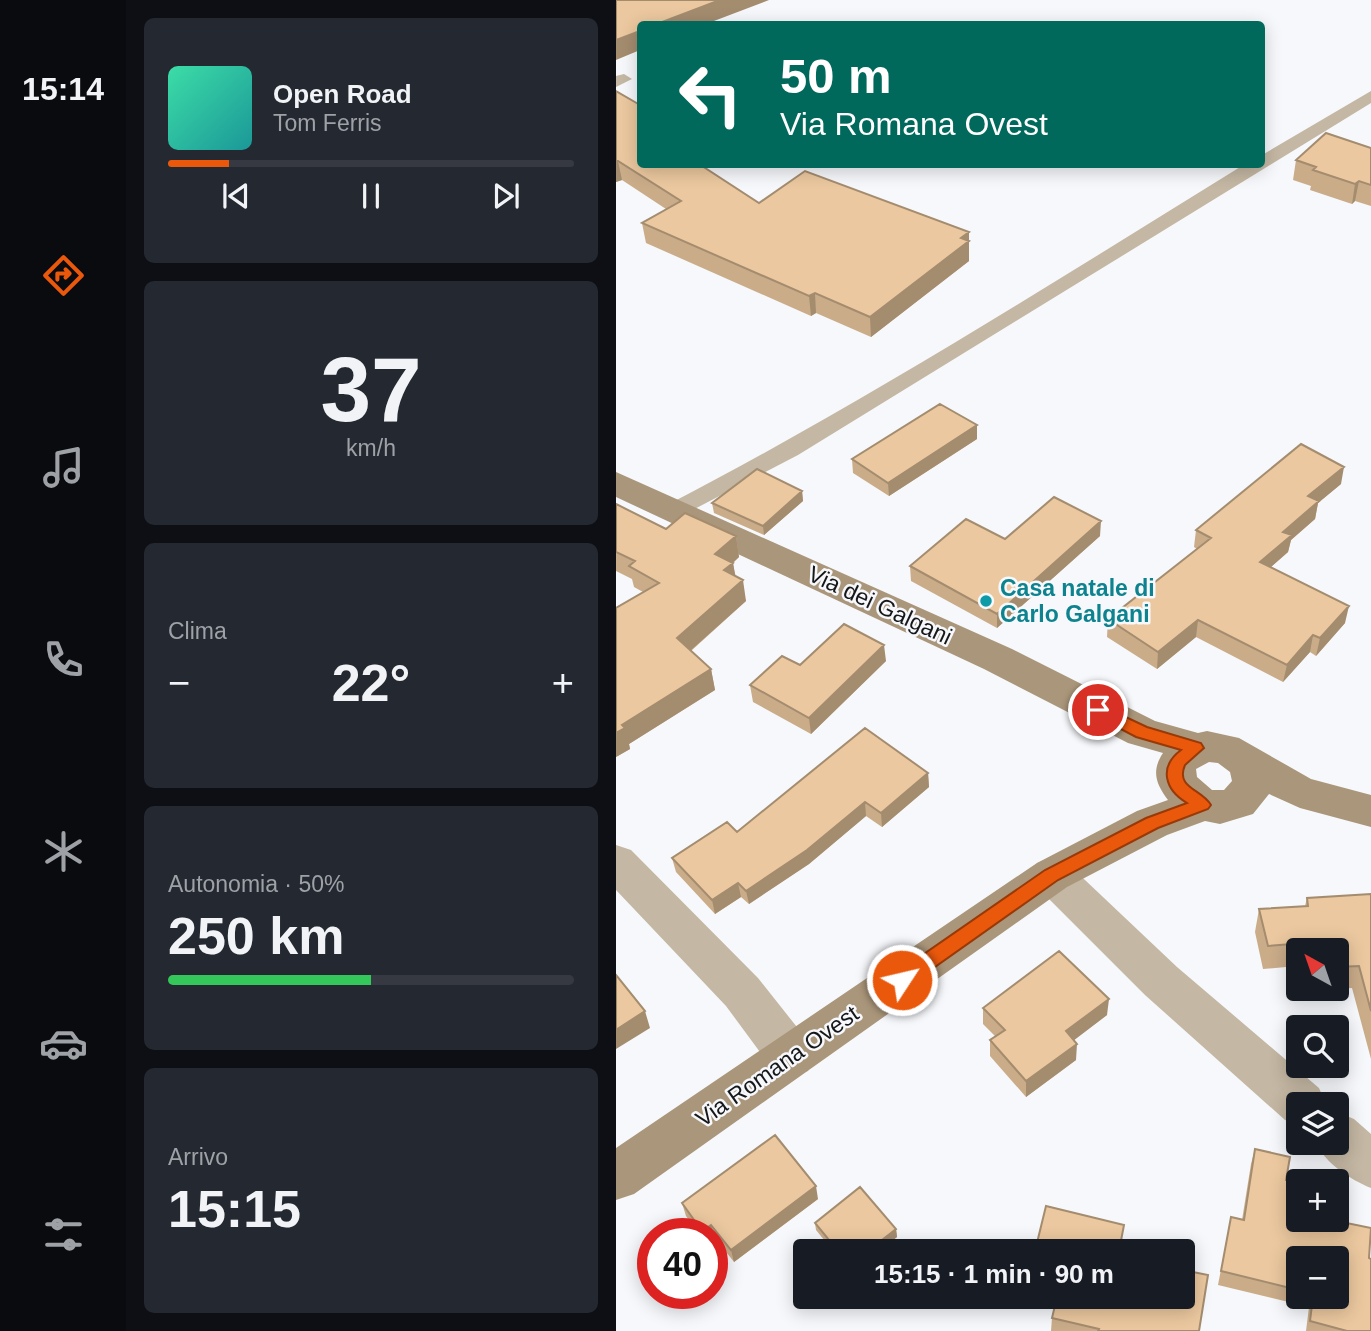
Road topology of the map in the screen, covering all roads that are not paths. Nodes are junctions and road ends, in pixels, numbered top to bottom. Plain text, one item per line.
1 (1371, 96) edge
2 (1265, 160) edge
3 (1252, 168) edge
4 (616, 483) edge
5 (675, 510) junction
6 (1188, 774) junction
7 (1249, 779) junction
8 (1371, 811) edge
9 (616, 862) edge
10 (1052, 875) junction
11 (791, 1056) junction
12 (1288, 1092) edge
13 (1349, 1146) edge
14 (1371, 1165) edge
15 (616, 1177) edge

1 - 2 lane
3 - 5 lane
4 - 5 street, Via dei Galgani
5 - 6 street, Via dei Galgani
6 - 7 street, Via Romana Ovest
6 - 7 street, Via Romana Ovest
6 - 10 street, Via Romana Ovest
7 - 8 street, Via Romana Ovest
9 - 11 street
10 - 11 street, Via Romana Ovest
10 - 12 street
11 - 15 street, Via Romana Ovest
13 - 14 street

